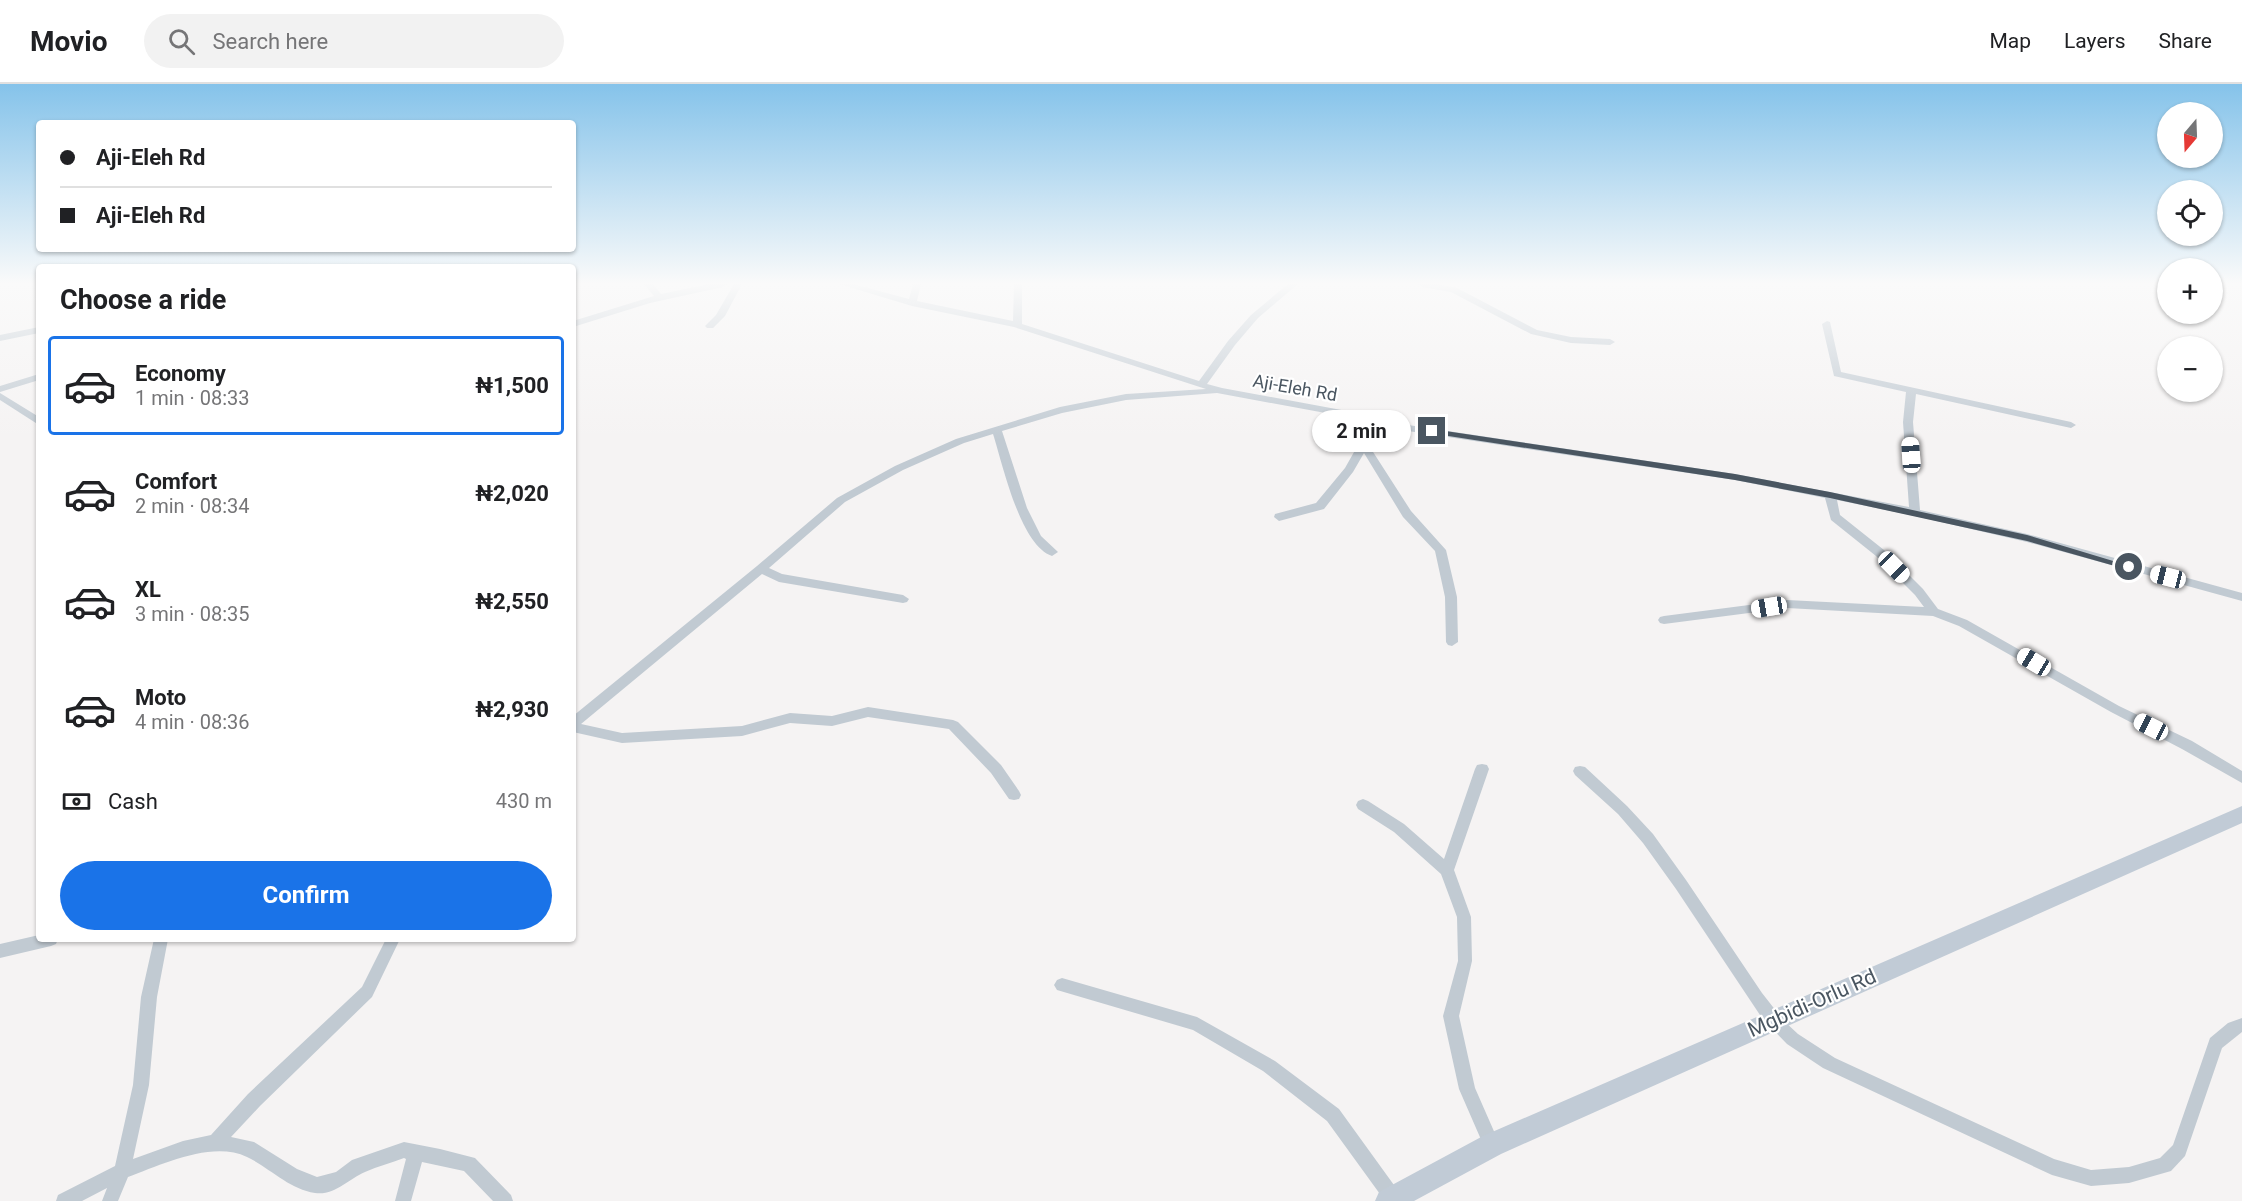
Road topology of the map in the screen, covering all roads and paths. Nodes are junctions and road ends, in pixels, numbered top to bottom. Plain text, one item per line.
1 (1051, 336) edge
2 (1238, 336) edge
3 (1553, 336) edge
4 (1829, 336) edge
5 (1610, 342) dead end
6 (36, 378) edge
7 (1201, 385) junction
8 (0, 389) edge
9 (1220, 392) junction
10 (1911, 392) junction
11 (0, 396) edge
12 (1363, 417) junction
13 (36, 420) edge
14 (2071, 425) dead end
15 (997, 430) junction
16 (1363, 445) junction
17 (1830, 495) junction
18 (1915, 512) junction
19 (1279, 517) dead end
20 (1052, 552) dead end
21 (761, 569) junction
22 (2242, 597) edge
23 (903, 599) dead end
24 (1934, 612) junction
25 (1664, 620) dead end
26 (1452, 642) dead end
27 (576, 723) edge
28 (576, 726) edge
29 (1482, 769) dead end
30 (1580, 771) dead end
31 (2242, 778) edge
32 (1014, 795) dead end
33 (1363, 805) dead end
34 (2242, 814) edge
35 (1448, 870) junction
36 (38, 942) edge
37 (160, 942) edge
38 (392, 942) edge
39 (0, 951) edge
40 (1062, 985) dead end
41 (1771, 1021) junction
42 (2242, 1025) edge
43 (215, 1142) junction
44 (1492, 1145) junction
45 (416, 1153) junction
46 (122, 1171) junction
47 (1390, 1199) edge
48 (64, 1201) edge
49 (110, 1201) edge
50 (403, 1201) edge
51 (505, 1201) edge

1 - 7 street, Aji-Eleh Rd
2 - 7 street
3 - 5 street
4 - 10 street
6 - 8 street
7 - 9 street, Aji-Eleh Rd
9 - 12 street, Aji-Eleh Rd
9 - 15 street
10 - 14 street
10 - 18 street
11 - 13 street
12 - 16 street
12 - 17 street, Aji-Eleh Rd
15 - 20 street
15 - 21 street
16 - 19 street
16 - 26 street
17 - 18 street, Aji-Eleh Rd
17 - 24 street
18 - 22 street, Aji-Eleh Rd
21 - 23 street
21 - 27 street
24 - 25 street
24 - 31 street
28 - 32 street
29 - 35 street
30 - 41 street
33 - 35 street
34 - 41 main road, Mgbidi-Orlu Rd
35 - 44 street
36 - 39 street
37 - 46 street
38 - 43 street
40 - 47 street
41 - 42 street
41 - 44 main road, Mgbidi-Orlu Rd
43 - 45 street
43 - 46 street
44 - 47 main road, Mgbidi-Orlu Rd
45 - 50 street
45 - 51 street
46 - 48 street
46 - 49 street

